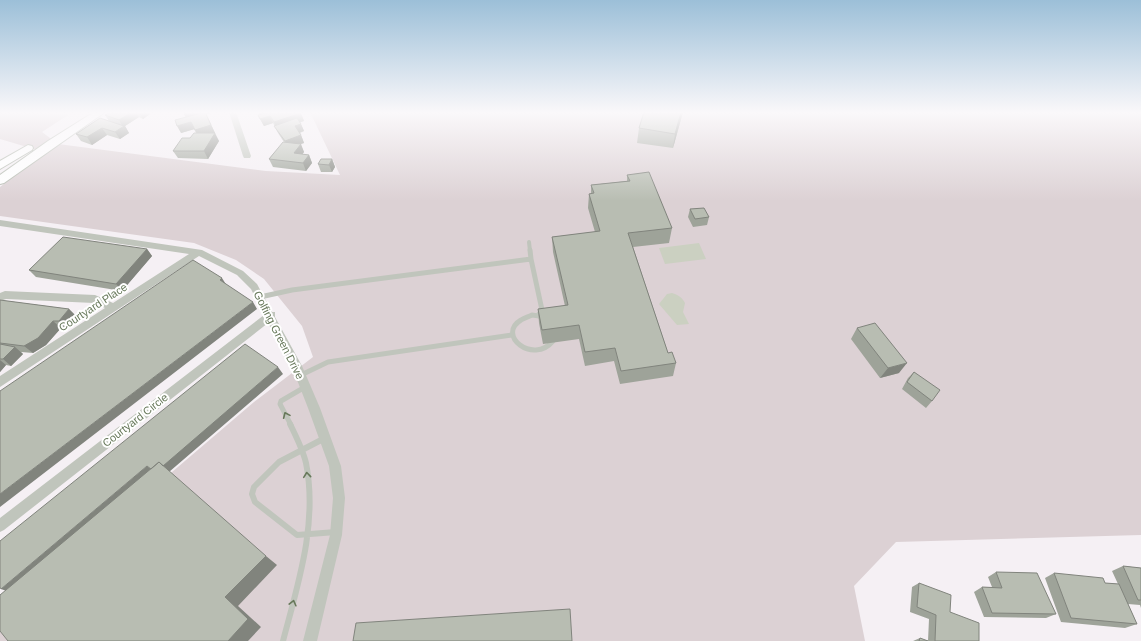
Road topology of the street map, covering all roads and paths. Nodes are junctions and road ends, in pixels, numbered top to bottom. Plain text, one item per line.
1 (37, 142) edge
2 (54, 142) edge
3 (242, 142) edge
4 (247, 156) dead end
5 (0, 166) edge
6 (0, 180) edge
7 (0, 223) edge
8 (528, 242) dead end
9 (199, 252) junction
10 (531, 259) junction
11 (0, 297) edge
12 (260, 297) junction
13 (113, 308) junction
14 (271, 315) junction
15 (538, 315) junction
16 (512, 334) junction
17 (301, 375) junction
18 (0, 382) edge
19 (305, 387) junction
20 (325, 438) junction
21 (301, 450) junction
22 (0, 526) edge
23 (336, 532) junction
24 (307, 534) junction
25 (283, 641) edge
26 (310, 641) edge

1 - 5 main road
2 - 6 main road
3 - 4 street
7 - 9 street, Golfing Green Drive
8 - 10 lane
9 - 12 street, Golfing Green Drive
9 - 13 street, Courtyard Place
10 - 12 lane
10 - 15 lane
11 - 13 street
12 - 14 street, Golfing Green Drive
13 - 18 street, Courtyard Place
14 - 17 street, Golfing Green Drive
14 - 22 street, Courtyard Circle
15 - 16 lane
15 - 16 lane
16 - 17 lane
17 - 19 street, Golfing Green Drive
19 - 20 street, Golfing Green Drive
21 -> 19 lane
20 - 21 lane
20 - 23 street, Golfing Green Drive
24 -> 21 lane
21 - 24 lane
23 - 24 lane
23 - 26 street, Golfing Green Drive
25 -> 24 lane

